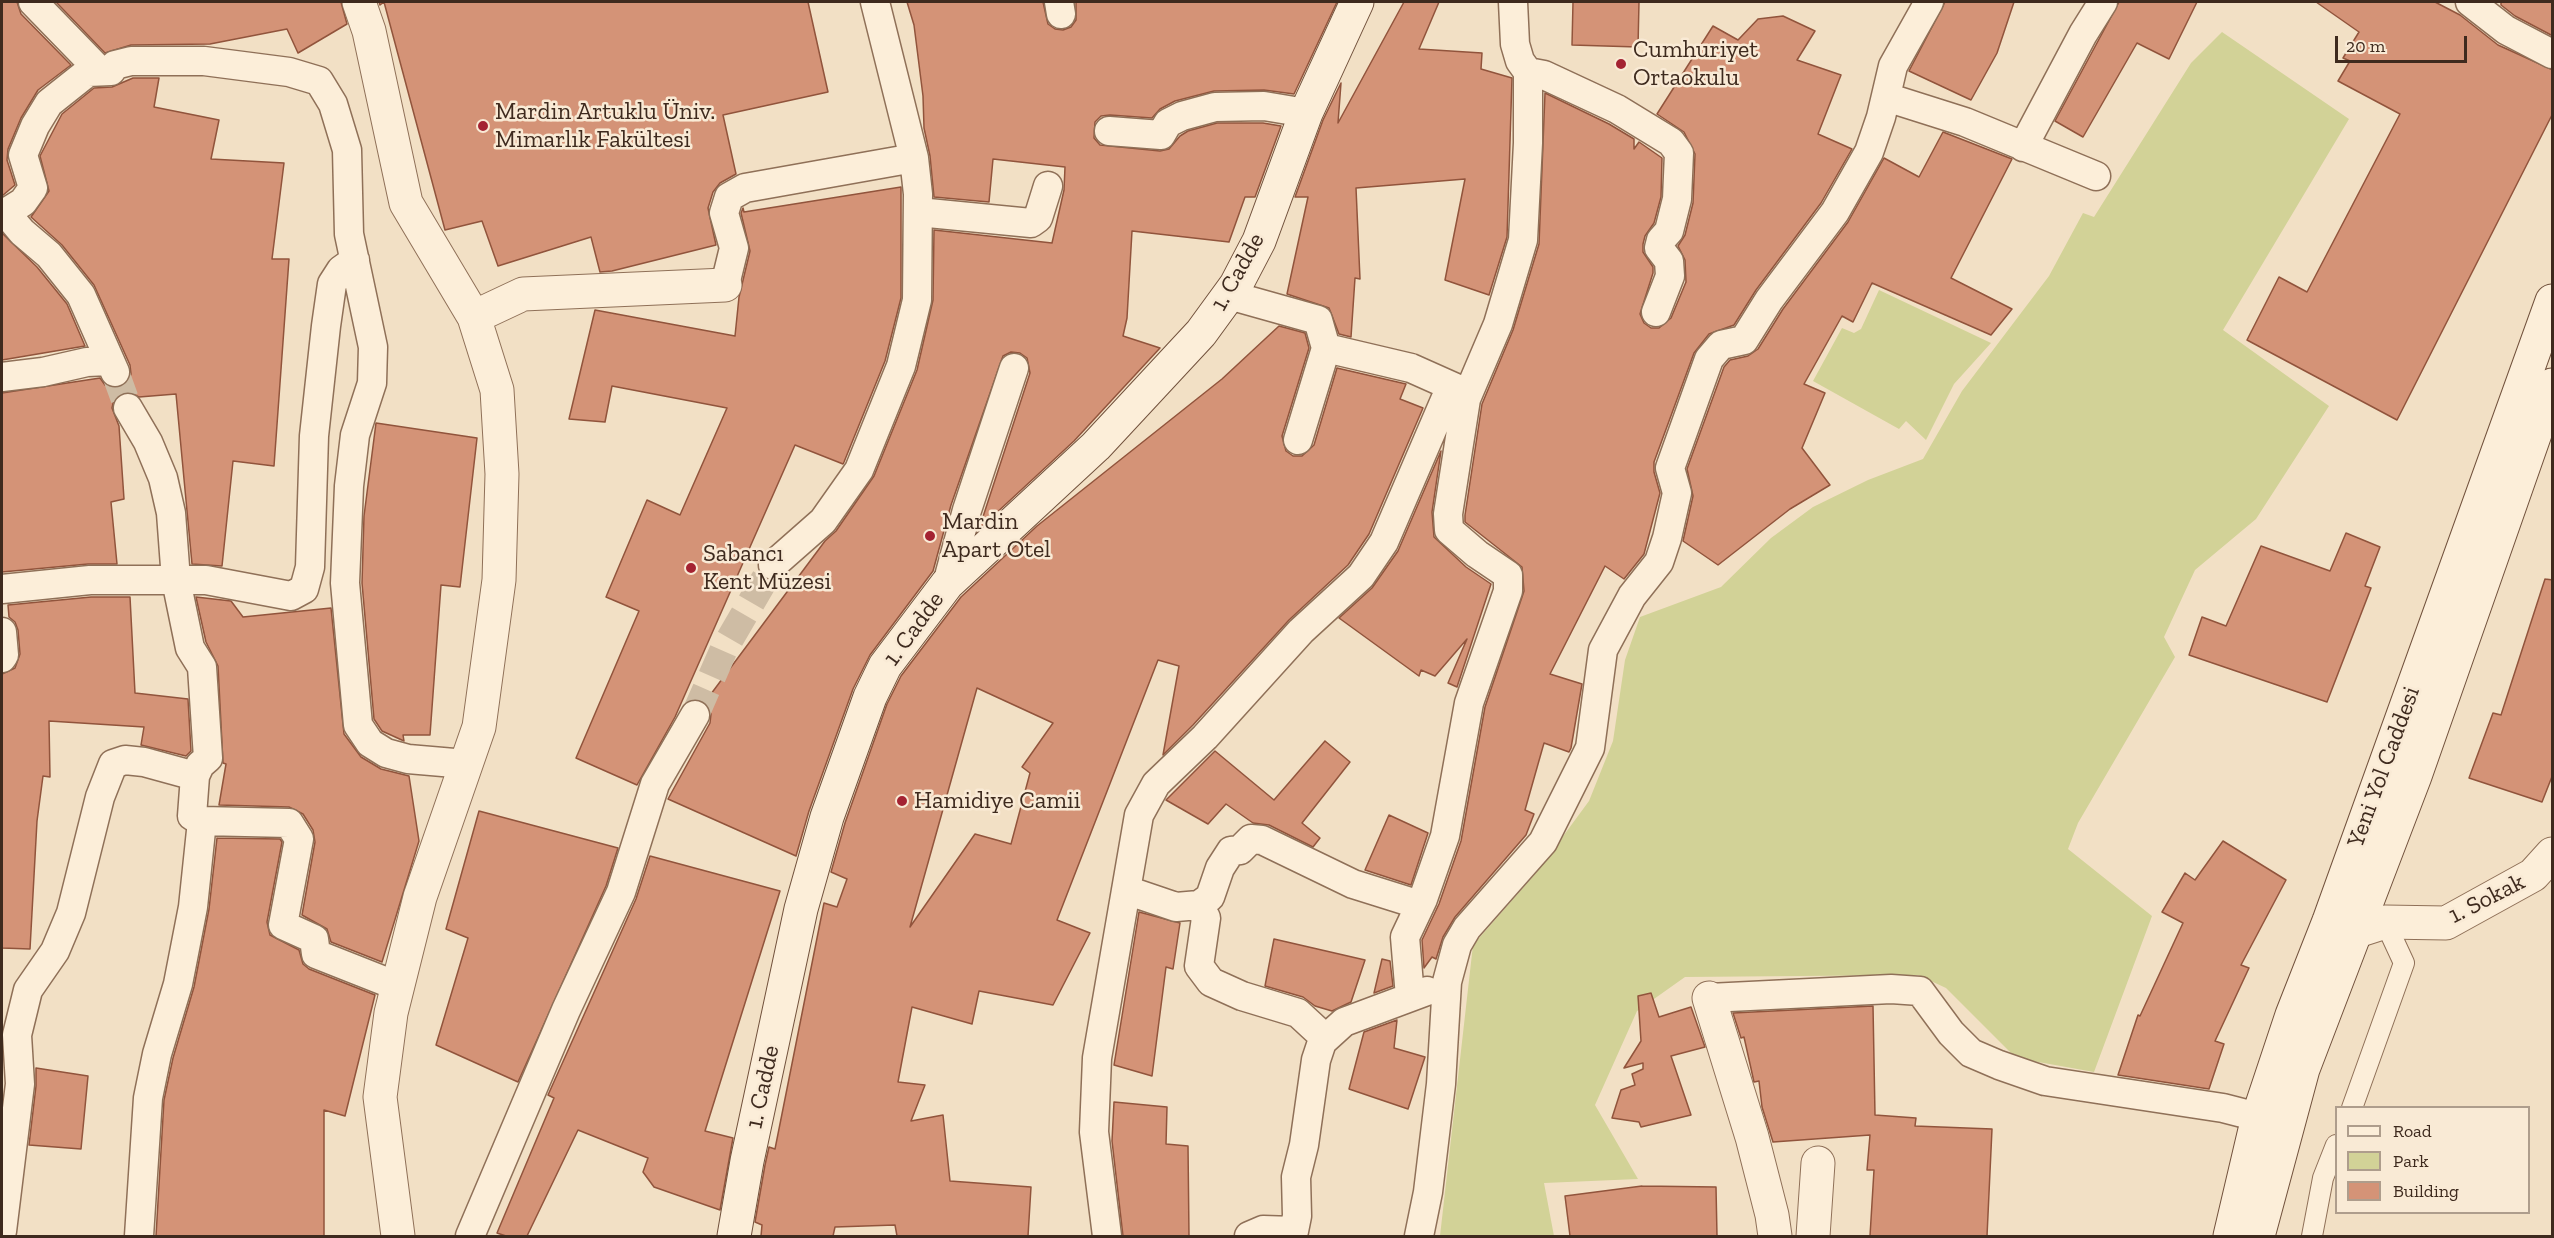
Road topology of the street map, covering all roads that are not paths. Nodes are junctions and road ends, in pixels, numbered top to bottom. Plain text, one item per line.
1 (33, 2) edge
2 (359, 2) edge
3 (875, 2) edge
4 (1357, 2) edge
5 (1513, 2) edge
6 (1929, 2) edge
7 (2103, 2) edge
8 (2470, 2) edge
9 (2553, 54) edge
10 (100, 71) junction
11 (1528, 72) junction
12 (1886, 97) junction
13 (1306, 113) junction
14 (1109, 130) dead end
15 (2023, 147) junction
16 (914, 158) junction
17 (2096, 176) dead end
18 (1048, 186) dead end
19 (918, 212) junction
20 (4, 214) edge
21 (355, 260) junction
22 (724, 285) joint
23 (1229, 295) junction
24 (2553, 301) edge
25 (1656, 312) dead end
26 (474, 317) junction
27 (1326, 348) junction
28 (1014, 368) dead end
29 (2, 377) edge
30 (2553, 385) edge
31 (1460, 390) junction
32 (128, 408) tunnel mouth
33 (1298, 440) dead end
34 (773, 565) tunnel mouth
35 (176, 580) junction
36 (947, 584) junction
37 (2, 589) edge
38 (2, 632) edge
39 (2, 658) edge
40 (695, 715) tunnel mouth
41 (466, 764) junction
42 (195, 776) junction
43 (202, 821) junction
44 (2553, 854) edge
45 (1126, 890) junction
46 (1199, 905) junction
47 (1420, 905) junction
48 (2371, 927) junction
49 (2314, 958) junction
50 (1447, 982) junction
51 (398, 986) junction
52 (1410, 997) junction
53 (1709, 998) joint
54 (12, 1014) edge
55 (1325, 1038) junction
56 (2352, 1106) edge
57 (2258, 1117) junction
58 (2335, 1150) edge
59 (1818, 1163) dead end
60 (2, 1231) edge
61 (139, 1236) edge
62 (398, 1236) edge
63 (470, 1236) edge
64 (734, 1236) edge
65 (1107, 1236) edge
66 (1249, 1236) edge
67 (1419, 1236) edge
68 (1775, 1236) edge
69 (1813, 1236) edge
70 (2229, 1236) edge
71 (2258, 1236) edge
72 (2312, 1236) edge

1 - 10 street
2 - 26 main road
3 - 16 street
4 - 13 main road, 1. Cadde
5 - 11 street
6 - 12 street
7 - 15 street
8 - 9 street
10 - 20 street
10 - 21 street
11 - 25 street
11 - 31 street
12 - 15 street
12 - 50 street
13 - 14 street
13 - 23 main road, 1. Cadde
15 - 17 street
16 - 19 street
16 - 22 street
18 - 19 street
19 - 34 street
20 - 29 street
21 - 35 street
21 - 41 street
22 - 26 main road
23 - 27 street
23 - 36 main road, 1. Cadde
24 - 49 main road, Yeni Yol Caddesi
26 - 41 main road
27 - 31 street
27 - 33 street
28 - 36 street
30 - 48 main road, Yeni Yol Caddesi
31 - 45 street
31 - 47 street
32 - 35 street
35 - 37 street
35 - 42 street
36 - 64 main road, 1. Cadde
38 - 39 street
40 - 63 street
41 - 51 main road
42 - 43 street
42 - 54 street
43 - 51 street
43 - 61 street
44 - 48 main road, 1. Sokak
45 - 46 street
45 - 65 street
46 - 47 street
46 - 55 street
47 - 52 street
48 - 49 main road
48 - 56 lane
48 - 71 main road, Yeni Yol Caddesi
49 - 57 main road, Yeni Yol Caddesi
50 - 52 street
50 - 67 street
51 - 62 main road
52 - 55 street
53 - 57 street
53 - 68 main road
54 - 60 street
55 - 66 street
57 - 70 main road, Yeni Yol Caddesi
58 - 72 lane
59 - 69 main road

